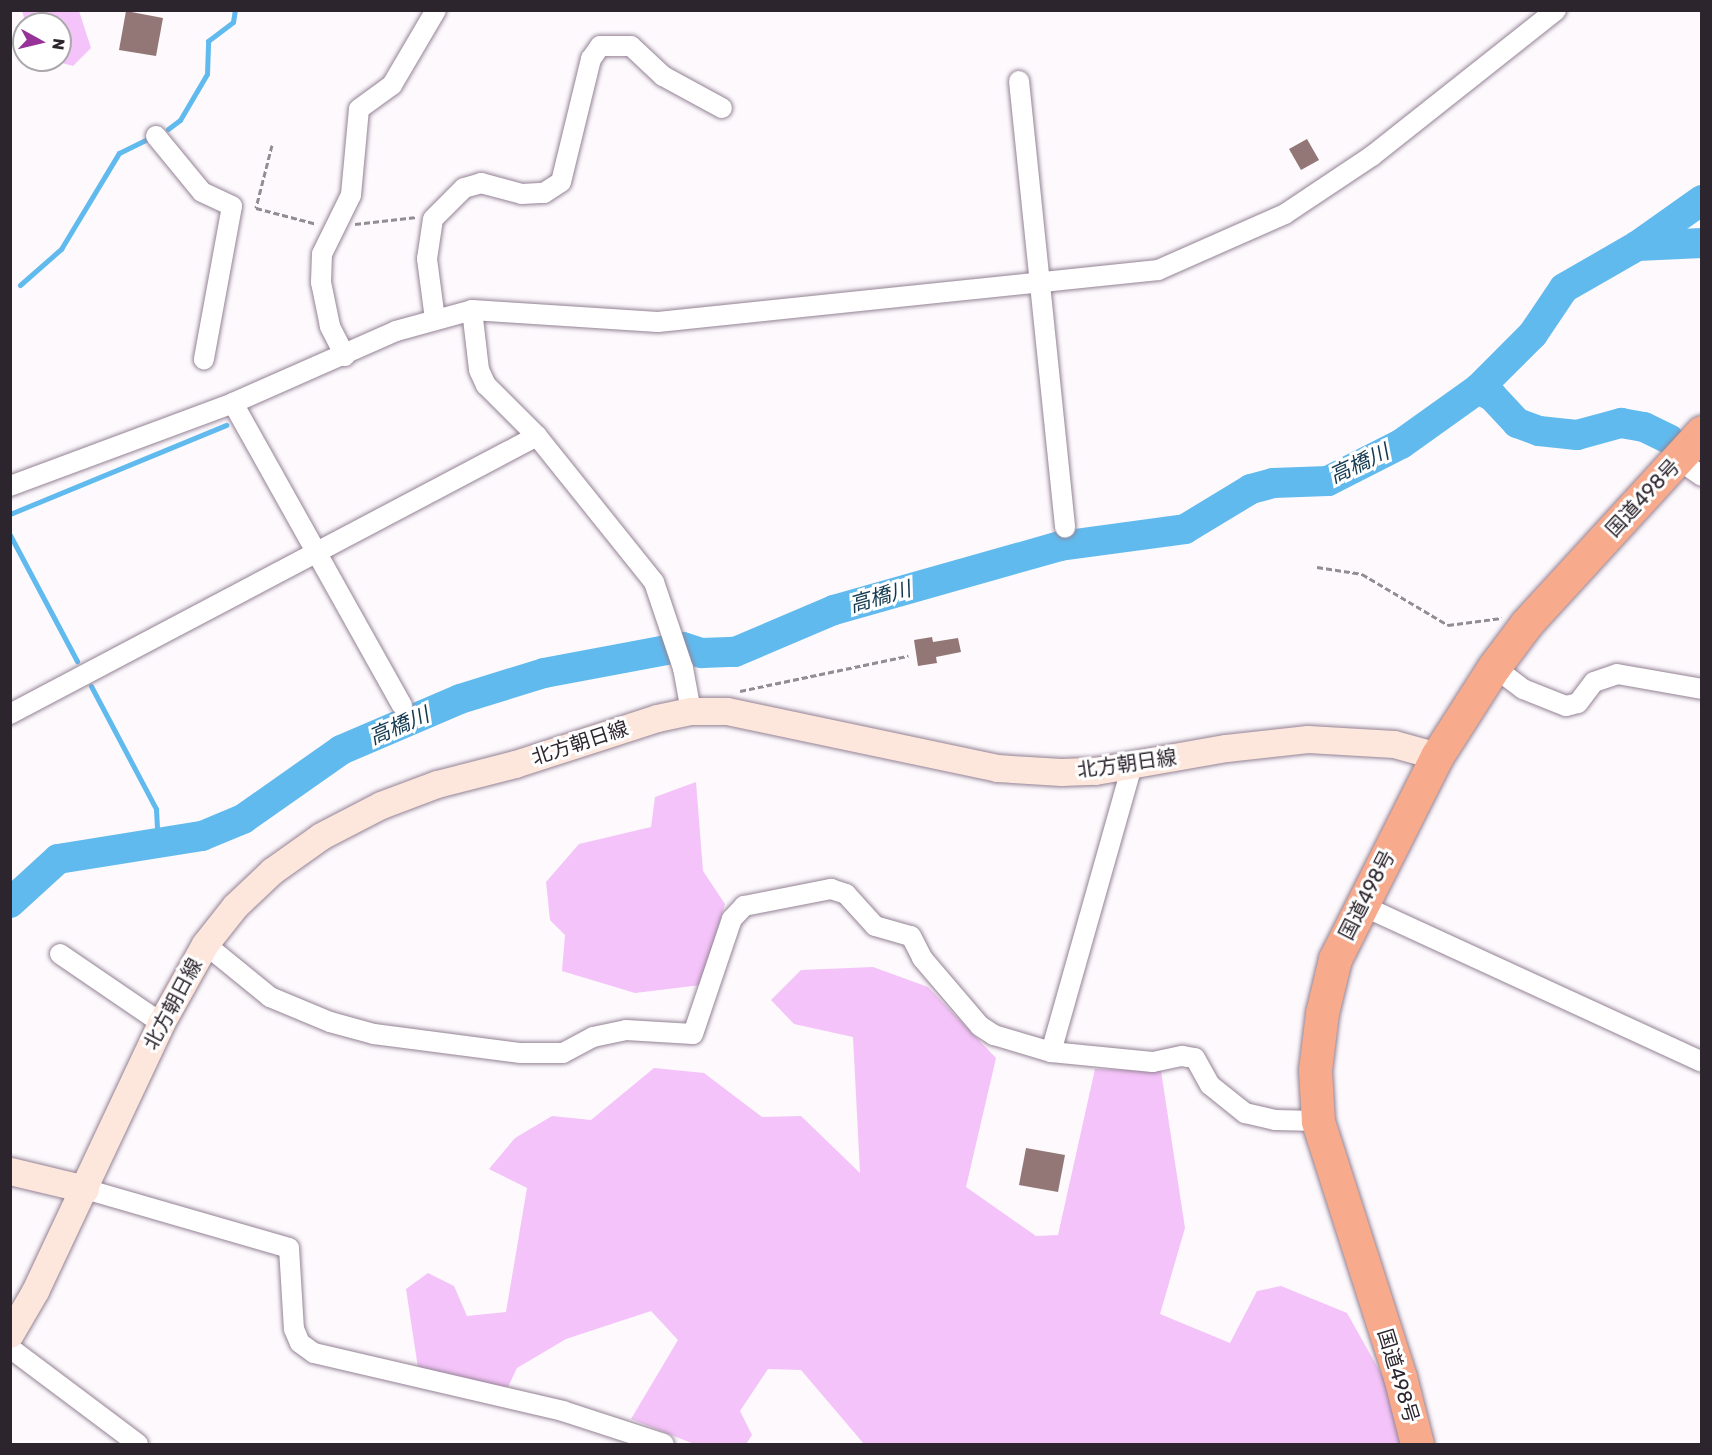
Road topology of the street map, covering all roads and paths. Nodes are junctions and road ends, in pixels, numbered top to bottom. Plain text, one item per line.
1 (436, 10) edge
2 (1556, 10) edge
3 (1019, 81) dead end
4 (722, 108) dead end
5 (156, 136) dead end
6 (1039, 283) junction
7 (472, 310) junction
8 (435, 319) junction
9 (345, 356) junction
10 (204, 359) dead end
11 (233, 403) junction
12 (1701, 432) edge
13 (537, 436) junction
14 (1690, 468) edge
15 (10, 486) edge
16 (1065, 528) dead end
17 (316, 549) junction
18 (1317, 567) dead end
19 (1527, 623) junction
20 (908, 656) dead end
21 (1494, 667) junction
22 (1701, 689) edge
23 (738, 691) dead end
24 (402, 706) dead end
25 (691, 711) junction
26 (10, 714) edge
27 (1437, 756) junction
28 (1132, 766) junction
29 (1361, 905) junction
30 (205, 944) junction
31 (60, 954) dead end
32 (161, 1023) junction
33 (1051, 1052) junction
34 (1701, 1062) edge
35 (1318, 1121) junction
36 (10, 1171) edge
37 (85, 1189) junction
38 (10, 1334) edge
39 (10, 1348) edge
40 (138, 1444) edge
41 (664, 1444) edge
42 (1417, 1444) edge

1 - 9 street
2 - 6 street
3 - 6 street
4 - 8 street
5 - 10 street
6 - 7 street
6 - 16 street
7 - 8 street
7 - 13 street
8 - 9 street
9 - 11 street
11 - 15 street
11 - 17 street
12 - 14 highway, 国道498号
13 - 17 street
13 - 25 street
14 - 19 highway, 国道498号
17 - 24 street
17 - 26 street
18 - 19 path
19 - 21 highway, 国道498号
20 - 23 path
21 - 22 street
21 - 27 highway, 国道498号
25 - 28 main road, 北方朝日線
25 - 30 main road, 北方朝日線
27 - 28 main road, 北方朝日線
27 - 29 highway, 国道498号
28 - 33 street
29 - 34 street
29 - 35 highway, 国道498号
30 - 32 main road, 北方朝日線
30 - 33 street
31 - 32 street
32 - 37 main road, 北方朝日線
33 - 35 street
35 - 42 highway, 国道498号
36 - 37 main road
37 - 38 main road, 北方朝日線
37 - 41 street
39 - 40 street

